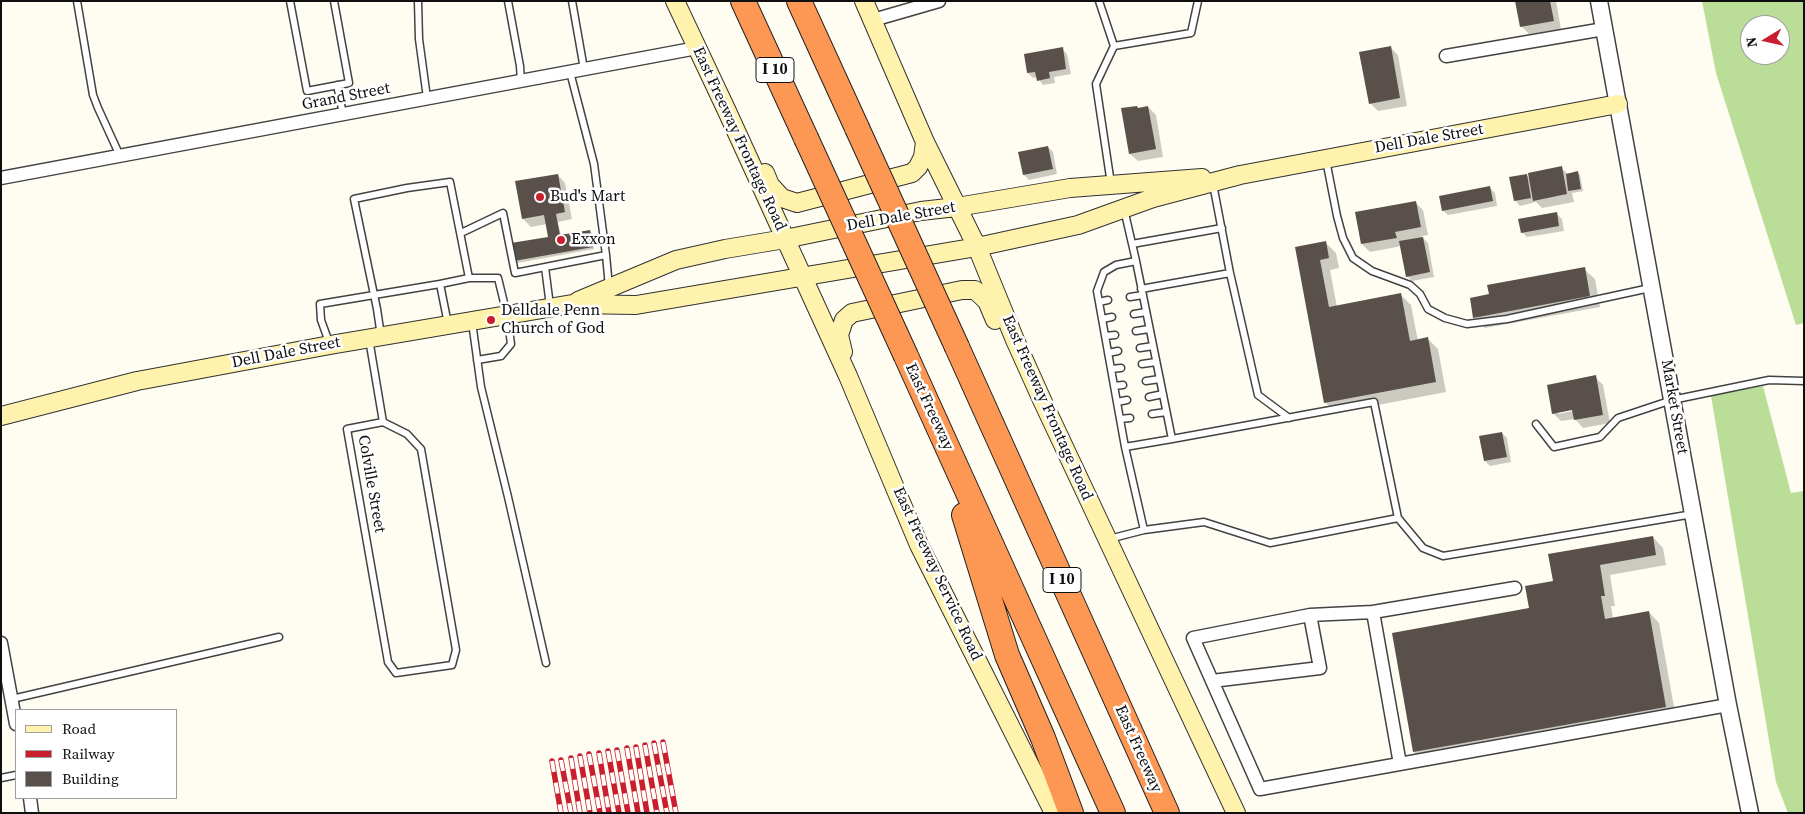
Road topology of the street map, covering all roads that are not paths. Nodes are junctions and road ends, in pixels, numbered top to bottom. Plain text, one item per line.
1 (77, 1) edge
2 (290, 1) edge
3 (334, 1) edge
4 (418, 1) edge
5 (508, 1) edge
6 (572, 1) edge
7 (675, 1) edge
8 (743, 1) edge
9 (799, 1) edge
10 (864, 1) edge
11 (939, 1) edge
12 (1099, 1) edge
13 (1198, 1) edge
14 (1599, 1) edge
15 (872, 20) junction
16 (1604, 29) junction
17 (1114, 46) junction
18 (697, 48) junction
19 (1446, 56) dead end
20 (584, 69) junction
21 (570, 72) junction
22 (522, 81) junction
23 (713, 82) junction
24 (337, 85) junction
25 (427, 98) junction
26 (1618, 104) junction
27 (343, 114) junction
28 (925, 142) junction
29 (120, 156) junction
30 (1326, 158) junction
31 (1240, 175) junction
32 (1, 178) edge
33 (1213, 182) junction
34 (1112, 185) junction
35 (957, 207) junction
36 (1124, 209) junction
37 (1222, 228) junction
38 (461, 233) junction
39 (785, 239) junction
40 (1132, 244) junction
41 (977, 247) junction
42 (606, 255) junction
43 (1136, 261) junction
44 (544, 267) junction
45 (1230, 273) junction
46 (803, 277) junction
47 (469, 278) junction
48 (440, 284) junction
49 (610, 288) junction
50 (1652, 288) junction
51 (1142, 292) junction
52 (374, 295) junction
53 (1130, 297) dead end
54 (1108, 300) dead end
55 (1099, 302) junction
56 (572, 304) junction
57 (550, 308) junction
58 (1146, 312) junction
59 (1134, 314) dead end
60 (507, 315) junction
61 (1112, 317) dead end
62 (1102, 319) junction
63 (472, 321) junction
64 (449, 325) junction
65 (1150, 329) junction
66 (1136, 331) dead end
67 (1115, 335) dead end
68 (1105, 336) junction
69 (375, 337) junction
70 (330, 345) junction
71 (1153, 346) junction
72 (1140, 348) dead end
73 (1118, 351) dead end
74 (1108, 353) junction
75 (477, 360) junction
76 (1156, 362) junction
77 (1142, 364) dead end
78 (1121, 368) dead end
79 (1111, 369) junction
80 (848, 376) junction
81 (1160, 379) junction
82 (1804, 380) edge
83 (1146, 381) dead end
84 (1123, 385) dead end
85 (1114, 386) junction
86 (1163, 394) junction
87 (1149, 397) dead end
88 (1042, 400) junction
89 (1127, 400) dead end
90 (1672, 400) junction
91 (1117, 402) junction
92 (1166, 412) junction
93 (1152, 414) dead end
94 (1, 416) edge
95 (1130, 418) dead end
96 (1289, 418) junction
97 (1120, 419) junction
98 (935, 421) junction
99 (383, 422) junction
100 (1536, 424) dead end
101 (1172, 439) junction
102 (1125, 447) junction
103 (1693, 514) junction
104 (1398, 518) junction
105 (1144, 530) junction
106 (1108, 539) junction
107 (1515, 588) dead end
108 (1373, 612) junction
109 (1310, 615) junction
110 (279, 637) dead end
111 (1, 643) edge
112 (546, 663) dead end
113 (1212, 681) junction
114 (12, 699) junction
115 (1728, 705) junction
116 (15, 718) edge
117 (1400, 764) junction
118 (15, 775) edge
119 (1, 778) edge
120 (30, 799) edge
121 (32, 813) edge
122 (1054, 813) edge
123 (1071, 813) edge
124 (1113, 813) edge
125 (1167, 813) edge
126 (1236, 813) edge
127 (1750, 813) edge

1 - 29 lane
2 - 24 lane
3 - 24 lane
4 - 25 lane
5 - 22 lane
6 - 20 lane
7 - 18 main road, East Freeway Frontage Road
8 - 98 highway, East Freeway / I 10, bridge
9 - 125 highway, East Freeway / I 10, bridge
10 - 15 main road, East Freeway Frontage Road
11 - 15 street
12 - 17 lane
13 - 17 lane
14 - 16 street, Market Street
15 - 28 main road, East Freeway Frontage Road
16 - 19 street
16 - 26 street, Market Street
17 - 34 lane
18 - 20 street, Grand Street
18 - 23 main road, East Freeway Frontage Road
20 - 21 street, Grand Street
21 - 22 street, Grand Street
21 - 42 lane
22 - 25 street, Grand Street
23 - 28 main road
23 - 39 main road, East Freeway Frontage Road
24 - 27 lane
25 - 27 street, Grand Street
26 - 30 main road, Dell Dale Street
26 - 50 street, Market Street
27 - 29 street, Grand Street
28 - 35 main road, East Freeway Frontage Road
29 - 32 street, Grand Street
30 - 31 main road, Dell Dale Street
30 - 50 lane
31 - 33 main road, Dell Dale Street
31 - 34 main road, Dell Dale Street
33 - 36 main road, Dell Dale Street
33 - 37 lane
34 - 35 main road, Dell Dale Street
35 - 39 main road, Dell Dale Street
35 - 41 main road, East Freeway Frontage Road
36 - 40 lane
36 - 41 main road, Dell Dale Street
37 - 40 lane
37 - 45 lane
38 - 44 lane
38 - 47 lane
38 - 52 lane, Colville Street
39 - 46 main road, East Freeway Frontage Road
39 - 49 main road, Dell Dale Street
40 - 43 lane
41 - 46 main road, Dell Dale Street
41 - 88 main road, East Freeway Frontage Road
42 - 44 lane
42 - 49 lane
43 - 51 lane
43 - 55 lane
44 - 57 lane
45 - 51 lane
45 - 96 lane
46 - 56 main road, Dell Dale Street
46 - 80 main road, East Freeway Service Road
47 - 48 lane
47 - 60 lane
48 - 52 lane
48 - 64 lane
49 - 56 main road, Dell Dale Street
50 - 90 street, Market Street
51 - 53 lane
51 - 58 lane
52 - 69 lane, Colville Street
52 - 70 lane
54 - 55 lane
55 - 62 lane
56 - 57 main road, Dell Dale Street
57 - 60 main road, Dell Dale Street
58 - 59 lane
58 - 65 lane
60 - 63 main road, Dell Dale Street
60 - 75 lane
61 - 62 lane
62 - 68 lane
63 - 64 main road, Dell Dale Street
63 - 75 lane
64 - 69 main road, Dell Dale Street
65 - 66 lane
65 - 71 lane
67 - 68 lane
68 - 74 lane
69 - 70 main road, Dell Dale Street
69 - 99 lane, Colville Street
70 - 94 main road, Dell Dale Street
71 - 72 lane
71 - 76 lane
73 - 74 lane
74 - 79 lane
75 - 112 lane
76 - 77 lane
76 - 81 lane
78 - 79 lane
79 - 85 lane
80 - 88 main road
80 - 122 main road, East Freeway Service Road
81 - 83 lane
81 - 86 lane
82 - 90 lane
84 - 85 lane
85 - 91 lane
86 - 87 lane
86 - 92 lane
88 - 106 main road, East Freeway Frontage Road
89 - 91 lane
90 - 100 lane
90 - 103 street, Market Street
91 - 97 lane
92 - 93 lane
92 - 101 lane
95 - 97 lane
96 - 101 lane
96 - 104 lane
97 - 102 lane
98 - 123 highway
98 - 124 highway, East Freeway / I 10
99 - 99 lane, Colville Street
101 - 102 lane
102 - 105 lane
103 - 104 lane
103 - 115 street, Market Street
104 - 105 lane
105 - 106 lane
106 - 126 main road, East Freeway Frontage Road
107 - 108 street
108 - 109 street
108 - 117 street
109 - 113 street
109 - 113 street
110 - 114 lane
111 - 114 street
113 - 117 street
114 - 116 street
115 - 117 street
115 - 127 street, Market Street
118 - 119 lane
120 - 121 street

